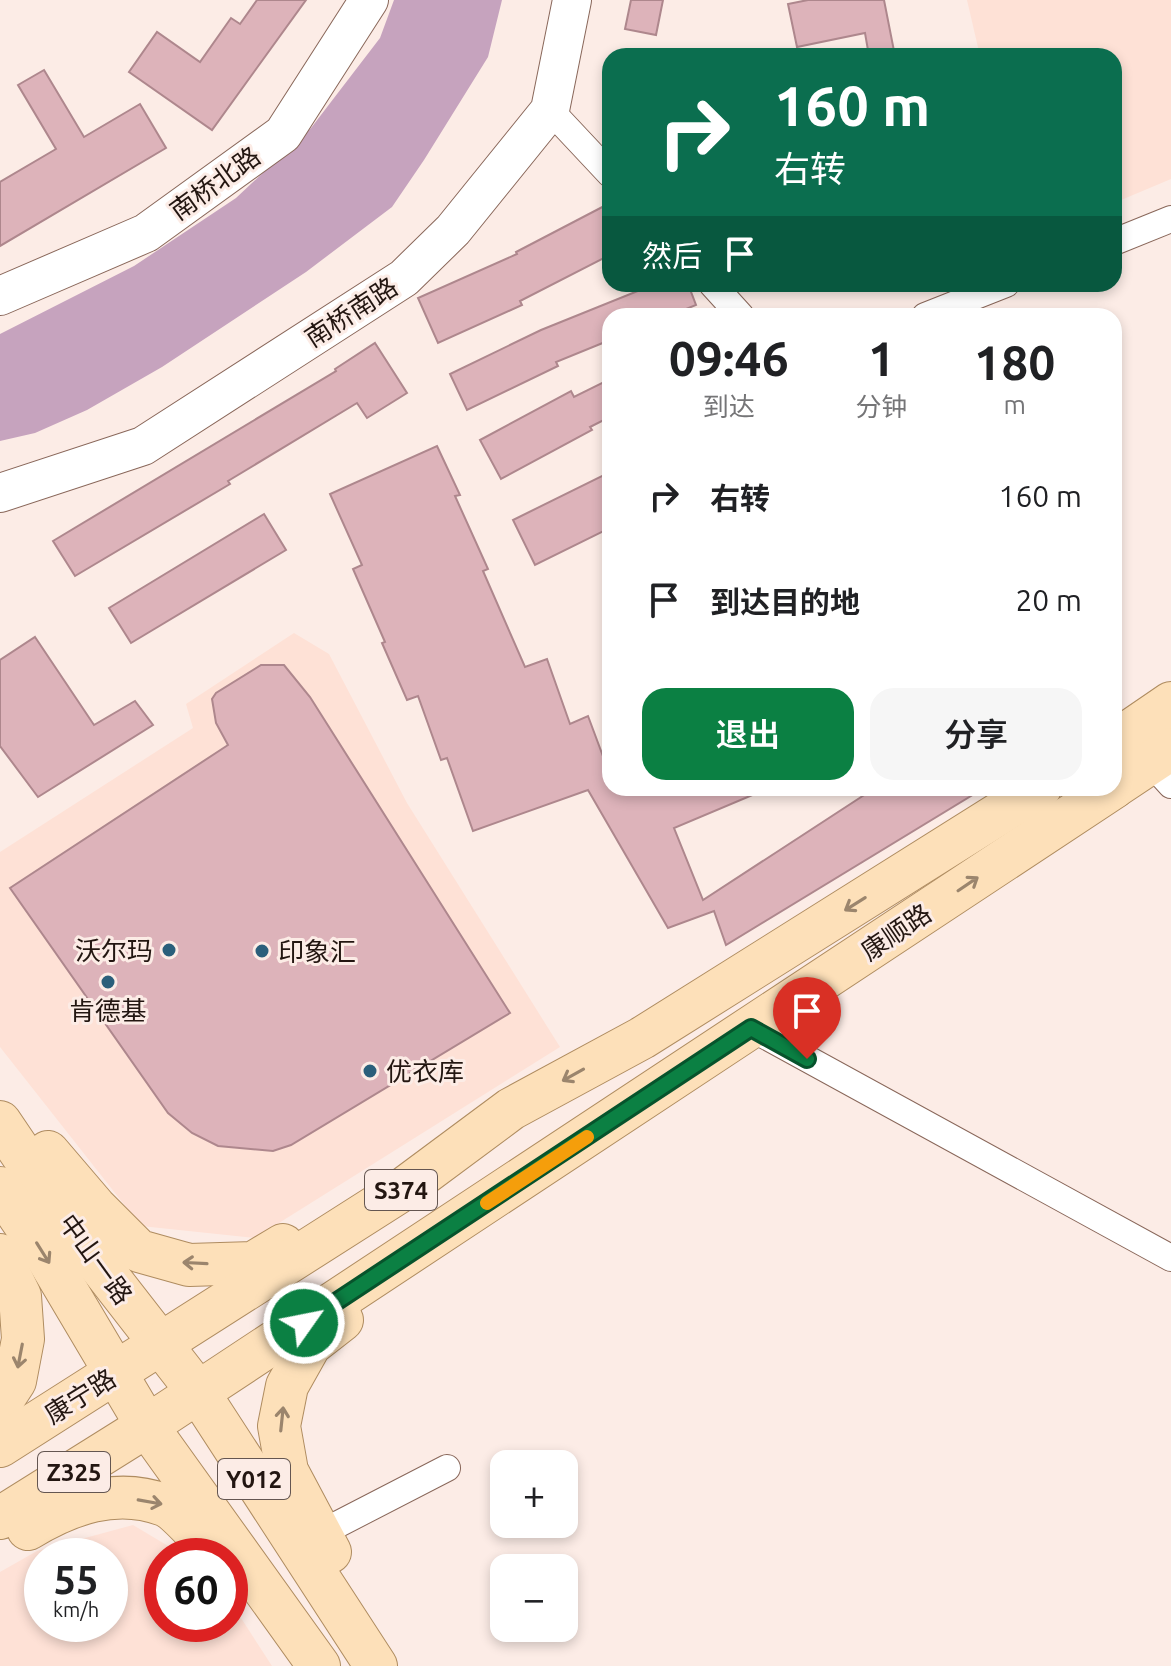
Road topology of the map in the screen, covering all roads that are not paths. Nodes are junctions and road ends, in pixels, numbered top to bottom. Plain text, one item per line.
1 (369, 0) edge
2 (572, 0) edge
3 (550, 110) junction
4 (602, 165) edge
5 (1171, 219) edge
6 (1122, 239) edge
7 (719, 292) edge
8 (986, 292) edge
9 (0, 296) edge
10 (734, 308) edge
11 (945, 308) edge
12 (0, 493) edge
13 (1171, 703) edge
14 (1141, 749) edge
15 (1122, 775) edge
16 (1027, 796) edge
17 (1101, 796) edge
18 (751, 1028) junction
19 (0, 1107) edge
20 (511, 1109) junction
21 (0, 1122) edge
22 (0, 1188) edge
23 (437, 1236) junction
24 (0, 1255) edge
25 (1171, 1258) edge
26 (159, 1344) junction
27 (115, 1375) junction
28 (198, 1392) junction
29 (0, 1404) edge
30 (147, 1426) junction
31 (0, 1446) edge
32 (447, 1468) dead end
33 (0, 1518) edge
34 (199, 1538) edge
35 (0, 1547) edge
36 (316, 1550) junction
37 (248, 1597) edge
38 (370, 1657) edge
39 (318, 1664) edge

1 - 9 street, 南桥北路
2 - 3 street, 南桥南路
3 - 4 street
3 - 12 street, 南桥南路
5 - 6 street
7 - 10 street
8 - 11 street
13 - 14 main road, 康顺路 / S374
14 - 15 main road, 康顺路 / S374
16 -> 20 main road, 康顺路 / S374
18 -> 17 main road, 康顺路 / S374
18 - 23 main road, 康顺路 / S374
18 - 25 street
20 -> 19 main road
20 - 26 main road, 康顺路 / S374
21 - 26 main road, 中山一路
22 -> 27 main road, 中山一路
23 - 28 main road, 康顺路 / S374
36 -> 23 main road
24 -> 29 main road
26 - 27 main road, 康宁路 / S374
26 - 28 main road, 中山一路
27 - 30 main road, 中山一路
27 - 31 main road, 康宁路 / Z325
28 - 30 main road, S374
28 - 36 main road, Y012
30 - 33 main road, Z325
30 - 39 main road, Y012
32 - 36 street
35 -> 34 main road
36 - 38 main road
37 - 39 main road

